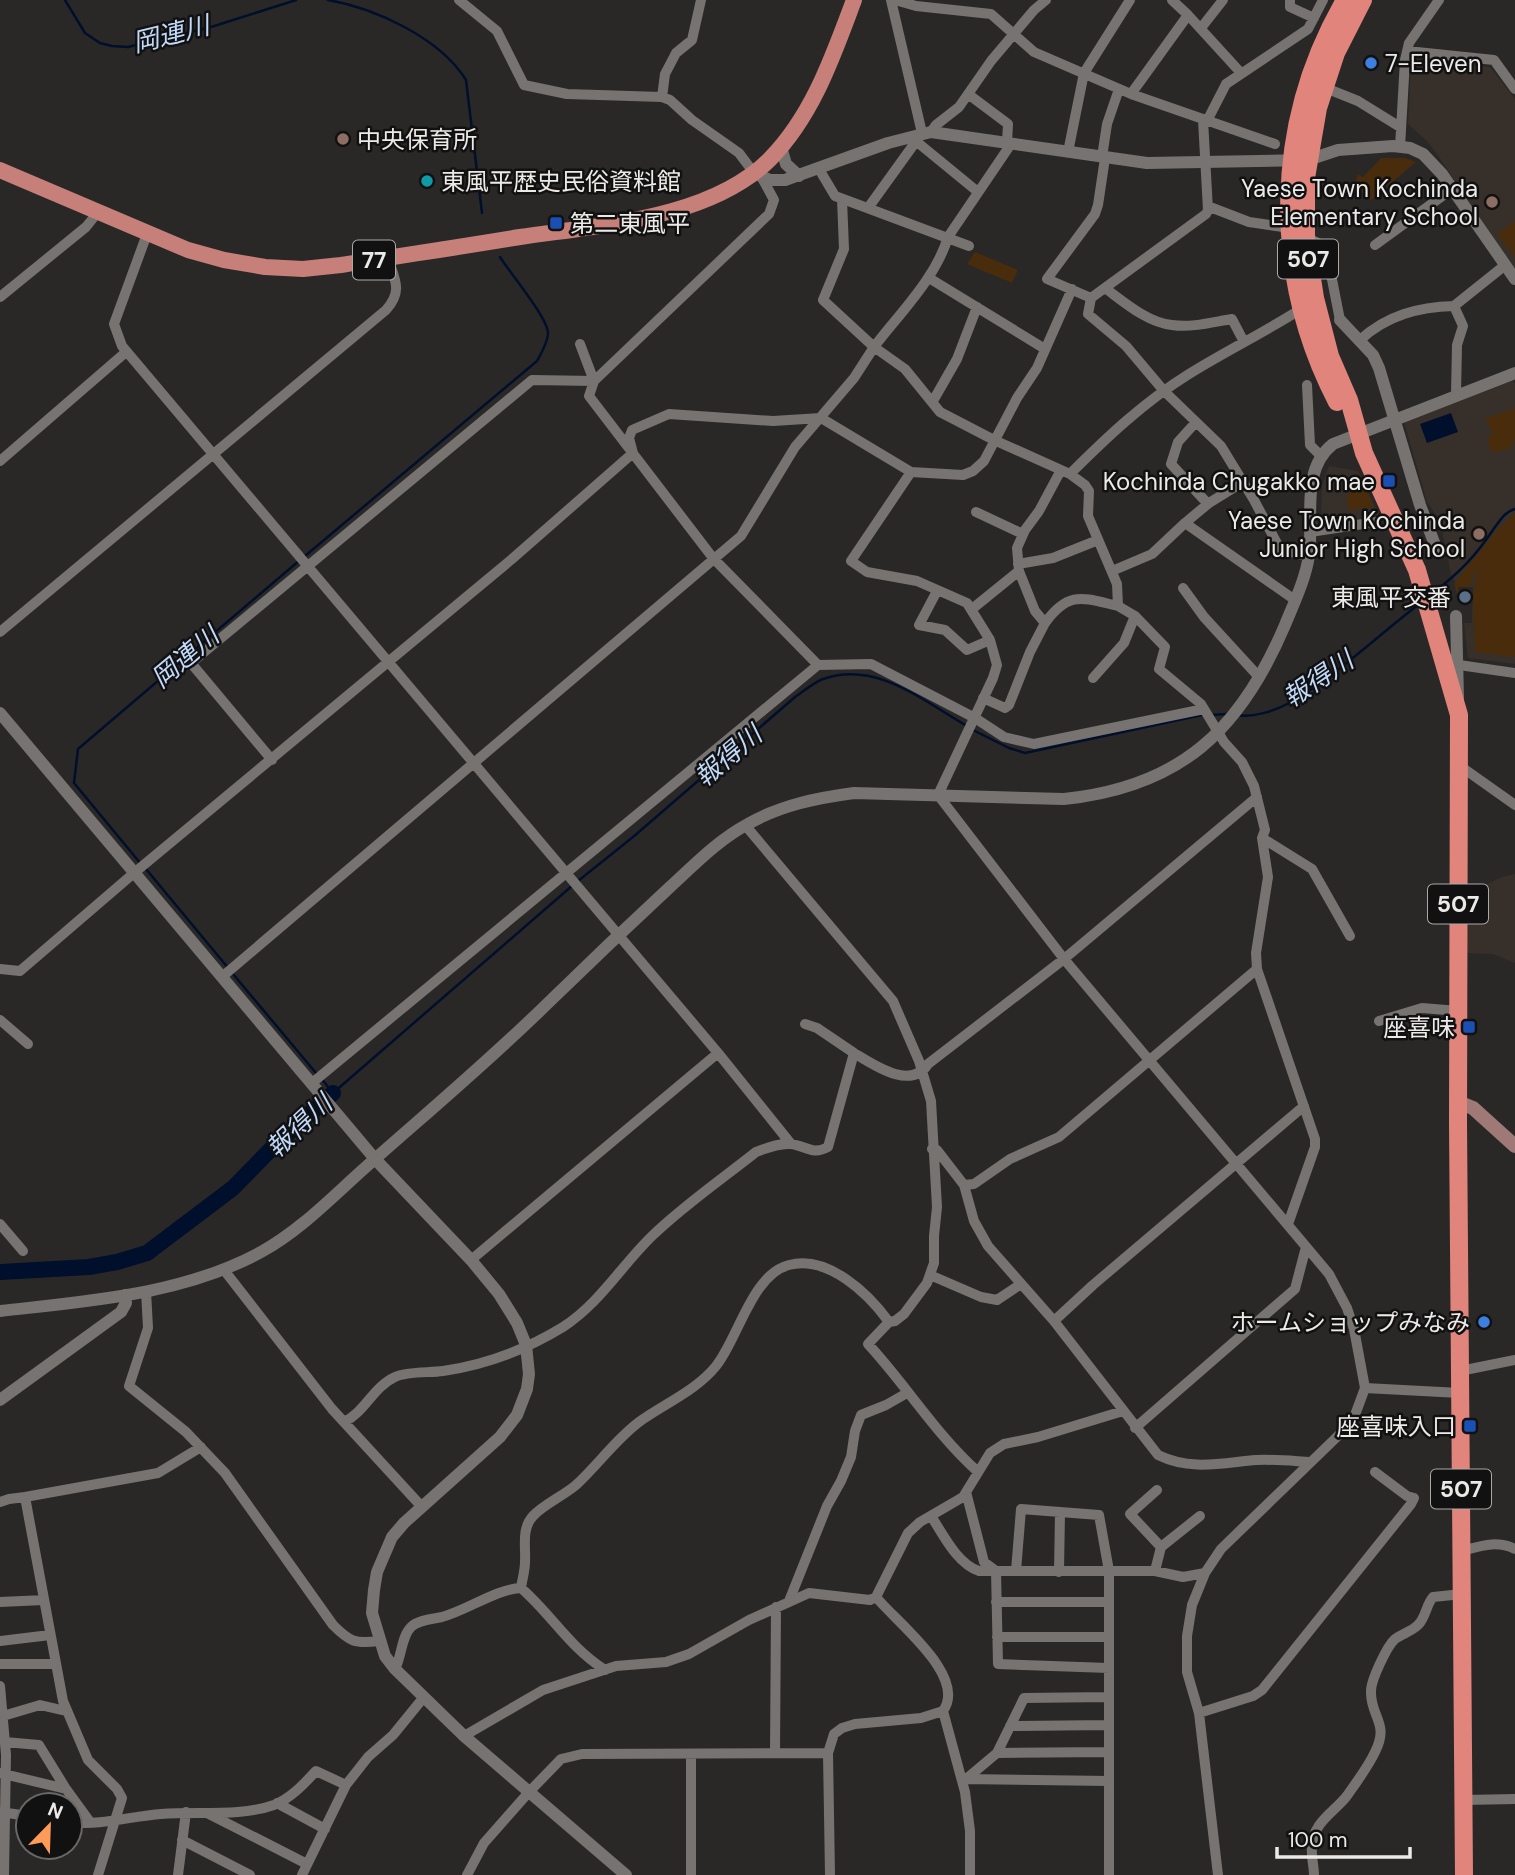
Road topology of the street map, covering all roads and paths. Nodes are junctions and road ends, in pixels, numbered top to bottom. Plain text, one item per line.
1 (459, 0) edge
2 (701, 0) edge
3 (854, 0) edge
4 (893, 0) edge
5 (1046, 0) edge
6 (1130, 0) edge
7 (1172, 0) edge
8 (1223, 0) edge
9 (1290, 0) edge
10 (1323, 0) edge
11 (1345, 0) edge
12 (1363, 0) edge
13 (1439, 0) edge
14 (1188, 15) junction
15 (1314, 18) junction
16 (1201, 28) junction
17 (1015, 34) junction
18 (1407, 51) junction
19 (1084, 73) junction
20 (1241, 73) junction
21 (1323, 88) junction
22 (1119, 89) junction
23 (1515, 89) edge
24 (968, 94) junction
25 (1131, 94) junction
26 (662, 97) junction
27 (1205, 120) junction
28 (1400, 127) junction
29 (924, 136) junction
30 (1009, 143) junction
31 (1276, 144) dead end
32 (1400, 146) junction
33 (781, 147) junction
34 (1068, 152) junction
35 (1104, 157) junction
36 (1299, 160) junction
37 (1207, 161) junction
38 (819, 169) junction
39 (0, 170) edge
40 (757, 174) junction
41 (799, 176) junction
42 (1452, 189) junction
43 (978, 192) junction
44 (842, 199) junction
45 (1210, 207) junction
46 (868, 208) junction
47 (98, 212) junction
48 (1290, 228) junction
49 (147, 234) junction
50 (948, 237) junction
51 (1306, 237) junction
52 (1375, 244) dead end
53 (969, 246) dead end
54 (388, 258) junction
55 (1504, 266) junction
56 (929, 278) junction
57 (1515, 278) edge
58 (1105, 288) junction
59 (1072, 289) junction
60 (0, 297) edge
61 (1091, 298) junction
62 (1454, 306) junction
63 (977, 307) junction
64 (1301, 309) junction
65 (1340, 320) joint
66 (1360, 340) junction
67 (1244, 342) junction
68 (580, 344) dead end
69 (1045, 349) junction
70 (126, 352) junction
71 (1515, 373) edge
72 (594, 381) junction
73 (1307, 385) dead end
74 (1164, 391) junction
75 (1457, 394) junction
76 (933, 401) junction
77 (821, 418) junction
78 (1395, 418) junction
79 (1196, 422) junction
80 (1357, 434) junction
81 (995, 440) junction
82 (633, 453) junction
83 (212, 454) junction
84 (1321, 456) junction
85 (0, 461) edge
86 (911, 472) junction
87 (1065, 472) junction
88 (1243, 482) junction
89 (1208, 504) junction
90 (976, 512) dead end
91 (1376, 522) dead end
92 (1185, 523) junction
93 (1310, 532) junction
94 (1023, 534) junction
95 (1098, 540) junction
96 (1438, 553) dead end
97 (1309, 556) junction
98 (713, 558) junction
99 (308, 566) junction
100 (1019, 568) junction
101 (1112, 571) junction
102 (1183, 588) dead end
103 (937, 591) junction
104 (1295, 600) junction
105 (1118, 606) junction
106 (972, 609) junction
107 (1455, 616) dead end
108 (1135, 617) junction
109 (1045, 623) junction
110 (0, 632) edge
111 (990, 640) junction
112 (390, 663) junction
113 (818, 665) junction
114 (1451, 665) junction
115 (1515, 673) edge
116 (1259, 677) junction
117 (1093, 678) dead end
118 (983, 698) junction
119 (1204, 709) junction
120 (0, 713) edge
121 (975, 718) junction
122 (1217, 732) junction
123 (272, 760) junction
124 (473, 762) junction
125 (1460, 766) junction
126 (939, 794) junction
127 (1257, 797) junction
128 (1515, 805) edge
129 (745, 825) junction
130 (1262, 838) junction
131 (134, 873) junction
132 (569, 876) junction
133 (618, 935) junction
134 (1350, 936) dead end
135 (1064, 960) junction
136 (0, 969) edge
137 (1257, 969) junction
138 (223, 976) junction
139 (1458, 1011) junction
140 (0, 1020) edge
141 (1380, 1021) dead end
142 (806, 1024) dead end
143 (27, 1044) dead end
144 (718, 1053) junction
145 (855, 1053) junction
146 (1149, 1062) junction
147 (923, 1072) junction
148 (314, 1085) junction
149 (1458, 1102) junction
150 (1304, 1107) junction
151 (1514, 1142) edge
152 (791, 1144) junction
153 (932, 1149) junction
154 (375, 1159) junction
155 (1238, 1165) junction
156 (964, 1185) junction
157 (0, 1224) edge
158 (1288, 1224) junction
159 (1306, 1247) junction
160 (23, 1251) dead end
161 (471, 1260) junction
162 (224, 1270) junction
163 (930, 1275) junction
164 (1021, 1284) junction
165 (146, 1292) junction
166 (125, 1295) junction
167 (0, 1311) edge
168 (1054, 1321) junction
169 (889, 1322) junction
170 (526, 1345) junction
171 (1515, 1360) edge
172 (1460, 1371) junction
173 (1365, 1388) junction
174 (907, 1393) junction
175 (1460, 1393) junction
176 (0, 1400) edge
177 (1123, 1411) junction
178 (344, 1422) junction
179 (1135, 1427) junction
180 (201, 1447) junction
181 (1311, 1462) junction
182 (977, 1471) junction
183 (1376, 1472) dead end
184 (1157, 1490) dead end
185 (967, 1492) junction
186 (25, 1497) junction
187 (0, 1502) edge
188 (422, 1507) junction
189 (1060, 1512) junction
190 (931, 1516) junction
191 (1200, 1516) dead end
192 (1161, 1546) junction
193 (1515, 1549) edge
194 (1461, 1551) junction
195 (996, 1571) junction
196 (1016, 1571) junction
197 (1110, 1571) junction
198 (1155, 1571) junction
199 (1059, 1572) junction
200 (1205, 1573) junction
201 (521, 1588) junction
202 (1462, 1594) junction
203 (876, 1597) junction
204 (44, 1600) junction
205 (789, 1601) junction
206 (0, 1602) edge
207 (996, 1602) junction
208 (1110, 1602) junction
209 (776, 1607) junction
210 (50, 1635) junction
211 (997, 1637) junction
212 (1110, 1637) junction
213 (0, 1641) edge
214 (379, 1641) junction
215 (0, 1664) edge
216 (55, 1664) junction
217 (1109, 1668) junction
218 (396, 1669) junction
219 (605, 1670) junction
220 (0, 1686) edge
221 (424, 1697) junction
222 (1109, 1697) junction
223 (66, 1711) junction
224 (943, 1711) junction
225 (1199, 1713) junction
226 (3, 1716) junction
227 (1109, 1725) junction
228 (1010, 1726) junction
229 (464, 1736) junction
230 (5, 1741) junction
231 (775, 1752) junction
232 (1109, 1752) junction
233 (828, 1753) junction
234 (997, 1753) junction
235 (691, 1755) junction
236 (3, 1773) edge
237 (963, 1779) junction
238 (1109, 1781) junction
239 (346, 1784) junction
240 (66, 1789) junction
241 (528, 1792) junction
242 (1515, 1799) edge
243 (1464, 1800) junction
244 (277, 1803) junction
245 (3, 1812) edge
246 (186, 1812) junction
247 (205, 1812) junction
248 (116, 1819) junction
249 (84, 1822) edge
250 (90, 1822) junction
251 (325, 1829) junction
252 (182, 1840) junction
253 (307, 1864) junction
254 (621, 1873) edge
255 (4, 1875) edge
256 (98, 1875) edge
257 (178, 1875) edge
258 (250, 1875) edge
259 (302, 1875) edge
260 (467, 1875) edge
261 (691, 1875) edge
262 (830, 1875) edge
263 (970, 1875) edge
264 (1109, 1875) edge
265 (1218, 1875) edge
266 (1314, 1875) edge
267 (1464, 1875) edge

1 - 26 street
2 - 26 street
3 - 33 main road, 77
4 - 17 street
4 - 29 street
5 - 17 street
6 - 19 street
7 - 14 street
8 - 16 street
9 - 15 street
10 - 15 street
11 - 36 highway, 507
12 - 21 highway, 507
13 - 18 street
14 - 16 street
14 - 25 street
15 - 20 street
16 - 20 street
17 - 19 street
17 - 24 street
18 - 23 street
18 - 28 street
19 - 22 street
19 - 34 street
20 - 27 street
21 - 28 street
21 - 36 highway, 507
22 - 25 street
22 - 35 street
24 - 29 street
24 - 30 street
25 - 27 street
26 - 40 street
27 - 31 street
27 - 37 street
28 - 32 street
29 - 30 street
29 - 38 street
29 - 43 street
29 - 46 street
30 - 34 street
30 - 43 street
32 - 36 street
32 - 42 street
33 - 40 main road, 77
33 - 41 street
34 - 35 street
35 - 37 street
35 - 59 street
36 - 37 street
36 - 48 highway, 507
36 - 51 highway, 507
37 - 45 street
38 - 41 street
38 - 44 street
39 - 47 main road, 77
40 - 41 street
40 - 54 main road, 77
40 - 72 street
42 - 52 street
42 - 55 street
43 - 50 street
44 - 46 street
44 - 56 street
45 - 48 street
45 - 58 street
46 - 50 street
47 - 49 main road, 77
47 - 60 street
48 - 64 highway, 507
49 - 54 main road, 77
49 - 70 street
50 - 53 street
50 - 56 street
51 - 65 street
51 - 80 highway, 507
54 - 83 street
55 - 57 street
55 - 62 street
56 - 63 street
58 - 61 street
58 - 67 street
59 - 61 street
59 - 69 street
61 - 74 street
62 - 66 street
62 - 75 street
63 - 69 street
63 - 76 street
64 - 67 street
64 - 80 highway, 507
65 - 66 street
66 - 78 street
67 - 74 street
68 - 72 street
69 - 81 street
70 - 83 street
70 - 85 street
71 - 75 street
72 - 82 street
72 - 99 street
73 - 84 street
74 - 79 street
74 - 87 street
75 - 78 street
76 - 77 street
76 - 81 street
77 - 82 street
77 - 86 street
77 - 98 street
78 - 80 street
78 - 96 street
79 - 88 street
79 - 89 street
80 - 84 street
80 - 114 highway, 507
81 - 86 street
81 - 87 street
82 - 98 street
82 - 112 street
83 - 99 street
83 - 110 street
84 - 93 street
86 - 103 street
87 - 94 street
87 - 95 street
88 - 89 street
88 - 97 street
89 - 92 street
90 - 94 street
91 - 93 street
92 - 101 street
92 - 104 street
93 - 97 street
94 - 100 street
95 - 100 street
95 - 101 street
97 - 104 street
98 - 113 street
98 - 124 street
99 - 112 street
99 - 123 street
100 - 106 street
100 - 109 street
101 - 105 street
102 - 116 street
103 - 106 street
103 - 111 street
104 - 116 street
105 - 108 street
105 - 109 street
106 - 111 street
107 - 114 street
108 - 117 street
108 - 119 street
109 - 118 street
111 - 118 street
112 - 123 street
112 - 124 street
113 - 121 street
113 - 132 street
114 - 115 street
114 - 125 highway, 507
116 - 122 street
118 - 121 street
119 - 121 street
119 - 122 street
120 - 131 street
121 - 126 street
122 - 126 street
122 - 127 street
123 - 131 street
124 - 132 street
124 - 138 street
125 - 128 street
125 - 139 highway, 507
126 - 129 street
126 - 135 street
127 - 130 street
127 - 135 street
129 - 133 street
129 - 147 street
130 - 134 street
130 - 137 street
131 - 136 street
131 - 138 street
132 - 133 street
132 - 148 street
133 - 144 street
133 - 154 street
135 - 146 street
135 - 147 street
137 - 146 street
137 - 150 street
138 - 148 street
139 - 141 street
139 - 149 highway, 507
140 - 143 street
142 - 145 street
144 - 152 street
144 - 161 street
145 - 147 street
145 - 152 street
146 - 155 street
146 - 156 street
147 - 153 street
148 - 154 street
149 - 151 main road
149 - 172 highway, 507
150 - 155 street
150 - 158 street
152 - 170 street
153 - 156 street
153 - 163 street
154 - 161 street
154 - 162 street
155 - 158 street
155 - 168 street
156 - 164 street
157 - 160 street
158 - 159 street
159 - 173 street
159 - 179 street
161 - 170 street
162 - 165 street
162 - 178 street
163 - 164 street
163 - 169 street
164 - 168 street
165 - 166 street
165 - 180 street
166 - 167 street
166 - 176 street
168 - 177 street
169 - 174 street
169 - 201 street
170 - 178 street
170 - 188 street
171 - 172 street
172 - 175 highway, 507
173 - 175 street
173 - 181 street
174 - 182 street
174 - 205 street
175 - 194 highway, 507
177 - 179 street
177 - 182 street
178 - 188 street
179 - 181 street
180 - 186 street
180 - 214 street
181 - 200 street
182 - 185 street
183 - 225 street
184 - 192 street
185 - 190 street
185 - 195 street
186 - 187 street
186 - 204 street
188 - 214 street
189 - 196 street
189 - 197 street
189 - 199 street
190 - 195 street
190 - 203 street
191 - 192 street
192 - 198 street
193 - 194 street
194 - 202 highway, 507
195 - 196 street
195 - 207 street
196 - 199 street
197 - 198 street
197 - 199 street
197 - 208 street
198 - 200 street
200 - 225 street
201 - 218 street
201 - 219 street
202 - 243 highway, 507
202 - 266 street
203 - 205 street
203 - 224 street
204 - 206 street
204 - 210 street
205 - 209 street
207 - 208 street
207 - 211 street
208 - 212 street
209 - 219 street
209 - 231 street
210 - 213 street
210 - 216 street
211 - 212 street
211 - 217 street
212 - 217 street
214 - 218 street
215 - 216 street
216 - 223 street
217 - 222 street
218 - 221 street
219 - 229 street
220 - 226 street
221 - 229 street
221 - 239 street
222 - 227 street
222 - 228 street
223 - 226 street
223 - 248 street
224 - 233 street
224 - 237 street
225 - 265 street
226 - 230 street
227 - 228 street
227 - 232 street
228 - 234 street
229 - 241 street
230 - 236 street
230 - 240 street
231 - 233 street
231 - 235 street
232 - 234 street
232 - 238 street
233 - 262 street
234 - 237 street
235 - 241 street
235 - 261 street
236 - 240 street
236 - 245 street
237 - 238 street
237 - 263 street
238 - 264 street
239 - 244 street
239 - 251 street
240 - 250 street
241 - 254 street
241 - 260 street
242 - 243 street
243 - 267 highway, 507
244 - 247 street
244 - 251 street
245 - 255 street
246 - 247 street
246 - 248 street
246 - 252 street
247 - 253 street
248 - 250 street
248 - 256 street
249 - 250 street
251 - 253 street
252 - 257 street
252 - 258 street
253 - 259 street

